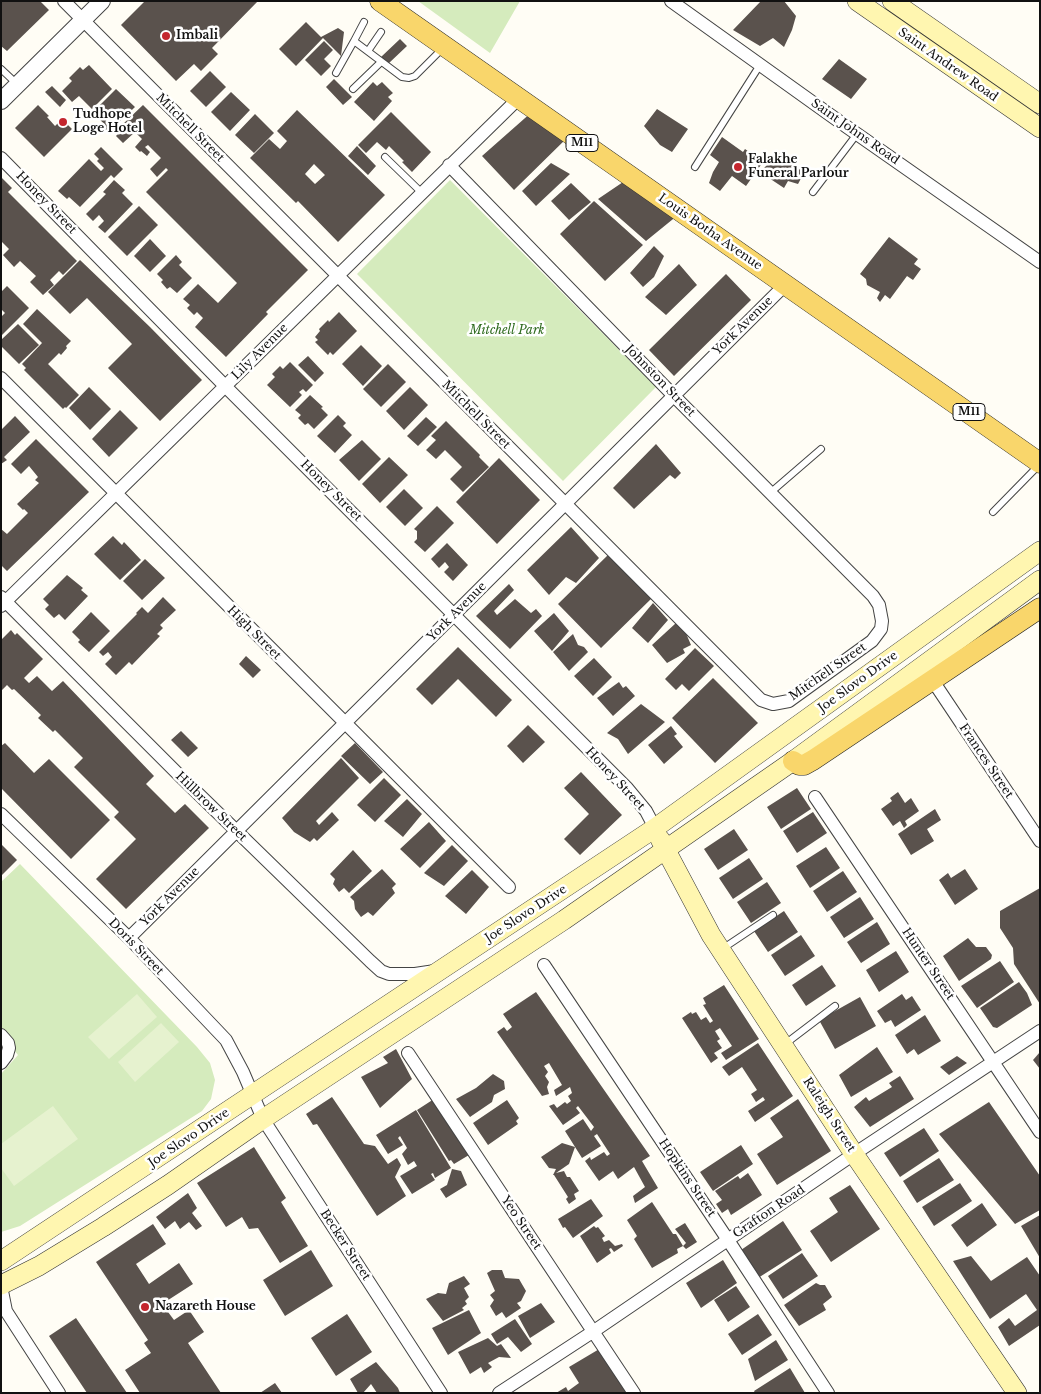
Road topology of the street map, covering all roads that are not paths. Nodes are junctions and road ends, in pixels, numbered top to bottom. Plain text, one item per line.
1 (64, 1) edge
2 (102, 1) edge
3 (380, 1) edge
4 (671, 1) edge
5 (857, 1) edge
6 (892, 1) edge
7 (82, 20) junction
8 (364, 22) dead end
9 (381, 32) dead end
10 (354, 41) junction
11 (444, 46) junction
12 (368, 51) junction
13 (380, 62) junction
14 (760, 65) junction
15 (1, 69) edge
16 (336, 73) dead end
17 (18, 85) junction
18 (353, 89) dead end
19 (519, 98) junction
20 (1, 101) edge
21 (1040, 104) edge
22 (1040, 128) edge
23 (857, 134) junction
24 (1, 158) edge
25 (384, 158) dead end
26 (448, 165) junction
27 (695, 166) dead end
28 (421, 192) junction
29 (814, 192) dead end
30 (1040, 262) edge
31 (337, 275) junction
32 (785, 285) junction
33 (1, 378) edge
34 (225, 386) junction
35 (673, 395) junction
36 (821, 449) dead end
37 (1040, 463) edge
38 (770, 493) junction
39 (116, 494) junction
40 (564, 504) junction
41 (993, 512) dead end
42 (1040, 551) edge
43 (1040, 580) edge
44 (873, 596) joint
45 (3, 601) edge
46 (1040, 608) edge
47 (454, 614) junction
48 (933, 681) junction
49 (344, 723) junction
50 (793, 761) junction
51 (815, 796) dead end
52 (1, 814) edge
53 (655, 828) junction
54 (235, 831) junction
55 (1040, 841) edge
56 (665, 851) junction
57 (509, 887) dead end
58 (773, 915) dead end
59 (129, 938) junction
60 (721, 950) junction
61 (544, 965) dead end
62 (442, 969) junction
63 (835, 1006) dead end
64 (1040, 1031) edge
65 (1, 1035) edge
66 (783, 1046) junction
67 (408, 1053) dead end
68 (993, 1061) junction
69 (1, 1063) edge
70 (253, 1095) junction
71 (263, 1119) junction
72 (1040, 1132) edge
73 (854, 1154) junction
74 (728, 1240) junction
75 (1, 1261) edge
76 (1, 1286) edge
77 (4, 1312) edge
78 (594, 1331) junction
79 (59, 1393) edge
80 (441, 1393) edge
81 (499, 1393) edge
82 (634, 1393) edge
83 (828, 1393) edge
84 (1017, 1393) edge

1 - 7 street, Mitchell Street
2 - 7 street
3 - 11 main road, Louis Botha Avenue / M11
4 - 14 street, Saint Johns Road
5 - 22 main road, Saint Andrew Road
6 - 21 main road, Saint Andrew Road
7 - 17 street
7 - 31 street, Mitchell Street
8 - 10 lane
9 - 12 lane
10 - 12 lane
10 - 16 lane
11 - 13 lane
11 - 19 main road, Louis Botha Avenue / M11
12 - 13 lane
13 - 18 lane
14 - 23 street, Saint Johns Road
14 - 27 lane
15 - 17 lane
17 - 20 street
19 - 26 street, Lily Avenue
19 - 32 main road, Louis Botha Avenue / M11
23 - 29 lane
23 - 30 street, Saint Johns Road
24 - 34 street, Honey Street
25 - 28 lane
26 - 28 street, Lily Avenue
26 - 35 street, Johnston Street
28 - 31 street, Lily Avenue
31 - 34 street, Lily Avenue
31 - 40 street, Mitchell Street
32 - 35 street, York Avenue
32 - 37 main road, Louis Botha Avenue / M11
33 - 39 street, High Street
34 - 39 street, Lily Avenue
34 - 47 street, Honey Street
35 - 38 street, Johnston Street
35 - 40 street, York Avenue
36 - 38 lane
37 - 41 lane
38 - 44 street, Johnston Street
39 - 45 street, Lily Avenue
39 - 49 street, High Street
40 - 44 street, Mitchell Street
40 - 47 street, York Avenue
42 - 53 main road, Joe Slovo Drive
43 - 50 main road, Joe Slovo Drive
45 - 54 street, Hillbrow Street
46 - 48 main road
47 - 49 street, York Avenue
47 - 53 street, Honey Street
48 - 50 main road
48 - 55 street, Frances Street
49 - 54 street, York Avenue
49 - 57 street, High Street
50 - 56 main road, Joe Slovo Drive
51 - 68 street, Hunter Street
52 - 59 street, Doris Street
53 - 56 main road, Raleigh Street
53 - 62 main road, Joe Slovo Drive
54 - 59 street, York Avenue
54 - 62 street, Hillbrow Street
56 - 60 main road, Raleigh Street
56 - 71 main road, Joe Slovo Drive
58 - 60 lane
59 - 70 street, Doris Street
60 - 66 main road, Raleigh Street
61 - 74 street, Hopkins Street
62 - 70 main road, Joe Slovo Drive
63 - 66 lane
64 - 68 street, Grafton Road
65 - 69 street
66 - 73 main road, Raleigh Street
67 - 78 street, Yeo Street
68 - 72 street, Hunter Street
68 - 73 street, Grafton Road
70 - 71 street, Becker Street
70 - 75 main road, Joe Slovo Drive
71 - 76 main road, Joe Slovo Drive
71 - 80 street, Becker Street
73 - 74 street, Grafton Road
73 - 84 main road, Raleigh Street
74 - 78 street, Grafton Road
74 - 83 street, Hopkins Street
76 - 77 street
77 - 79 street
78 - 81 street, Grafton Road
78 - 82 street, Yeo Street

